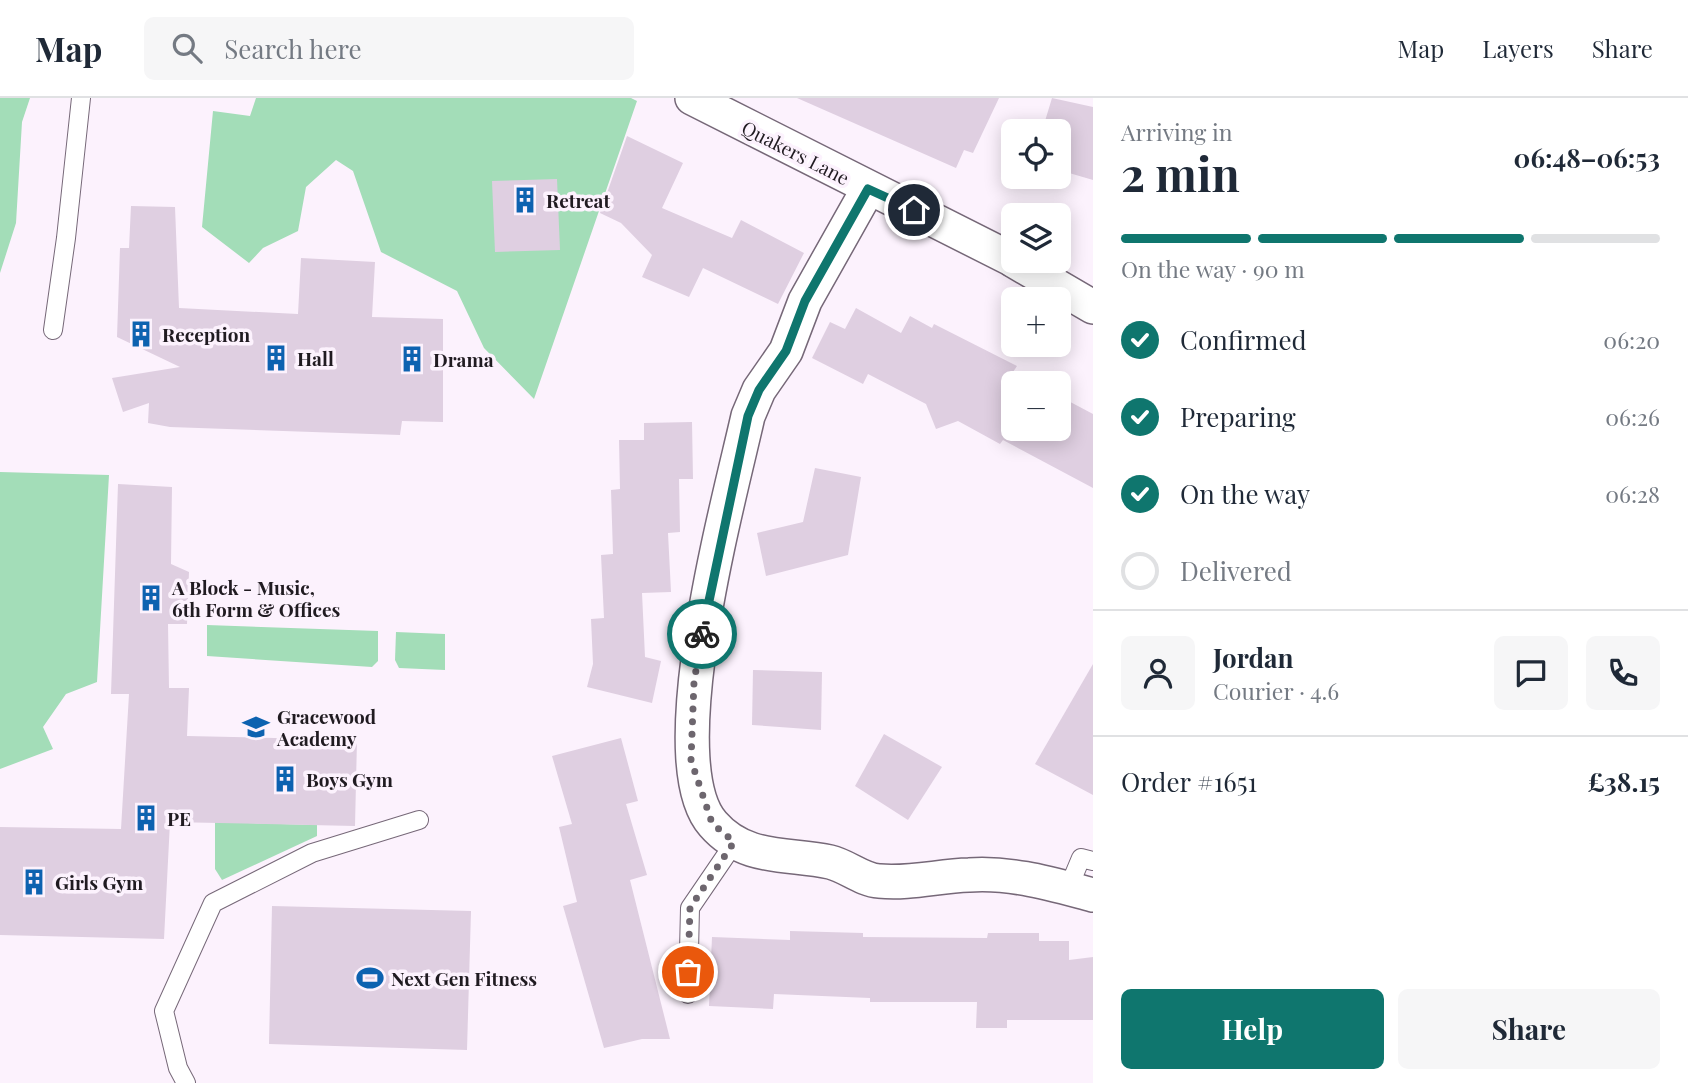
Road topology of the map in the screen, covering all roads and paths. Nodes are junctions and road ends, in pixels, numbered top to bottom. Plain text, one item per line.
1 (81, 98) edge
2 (692, 98) edge
3 (868, 189) junction
4 (1001, 252) edge
5 (1036, 273) edge
6 (1093, 307) edge
7 (52, 330) dead end
8 (419, 820) dead end
9 (734, 842) junction
10 (1093, 861) edge
11 (1081, 892) edge
12 (688, 994) dead end
13 (186, 1083) edge

1 - 7 lane
2 - 3 street, Quakers Lane
3 - 4 street, Quakers Lane
3 - 9 street
5 - 6 street, Quakers Lane
8 - 13 lane
9 - 11 street
9 - 12 lane
10 - 11 lane

